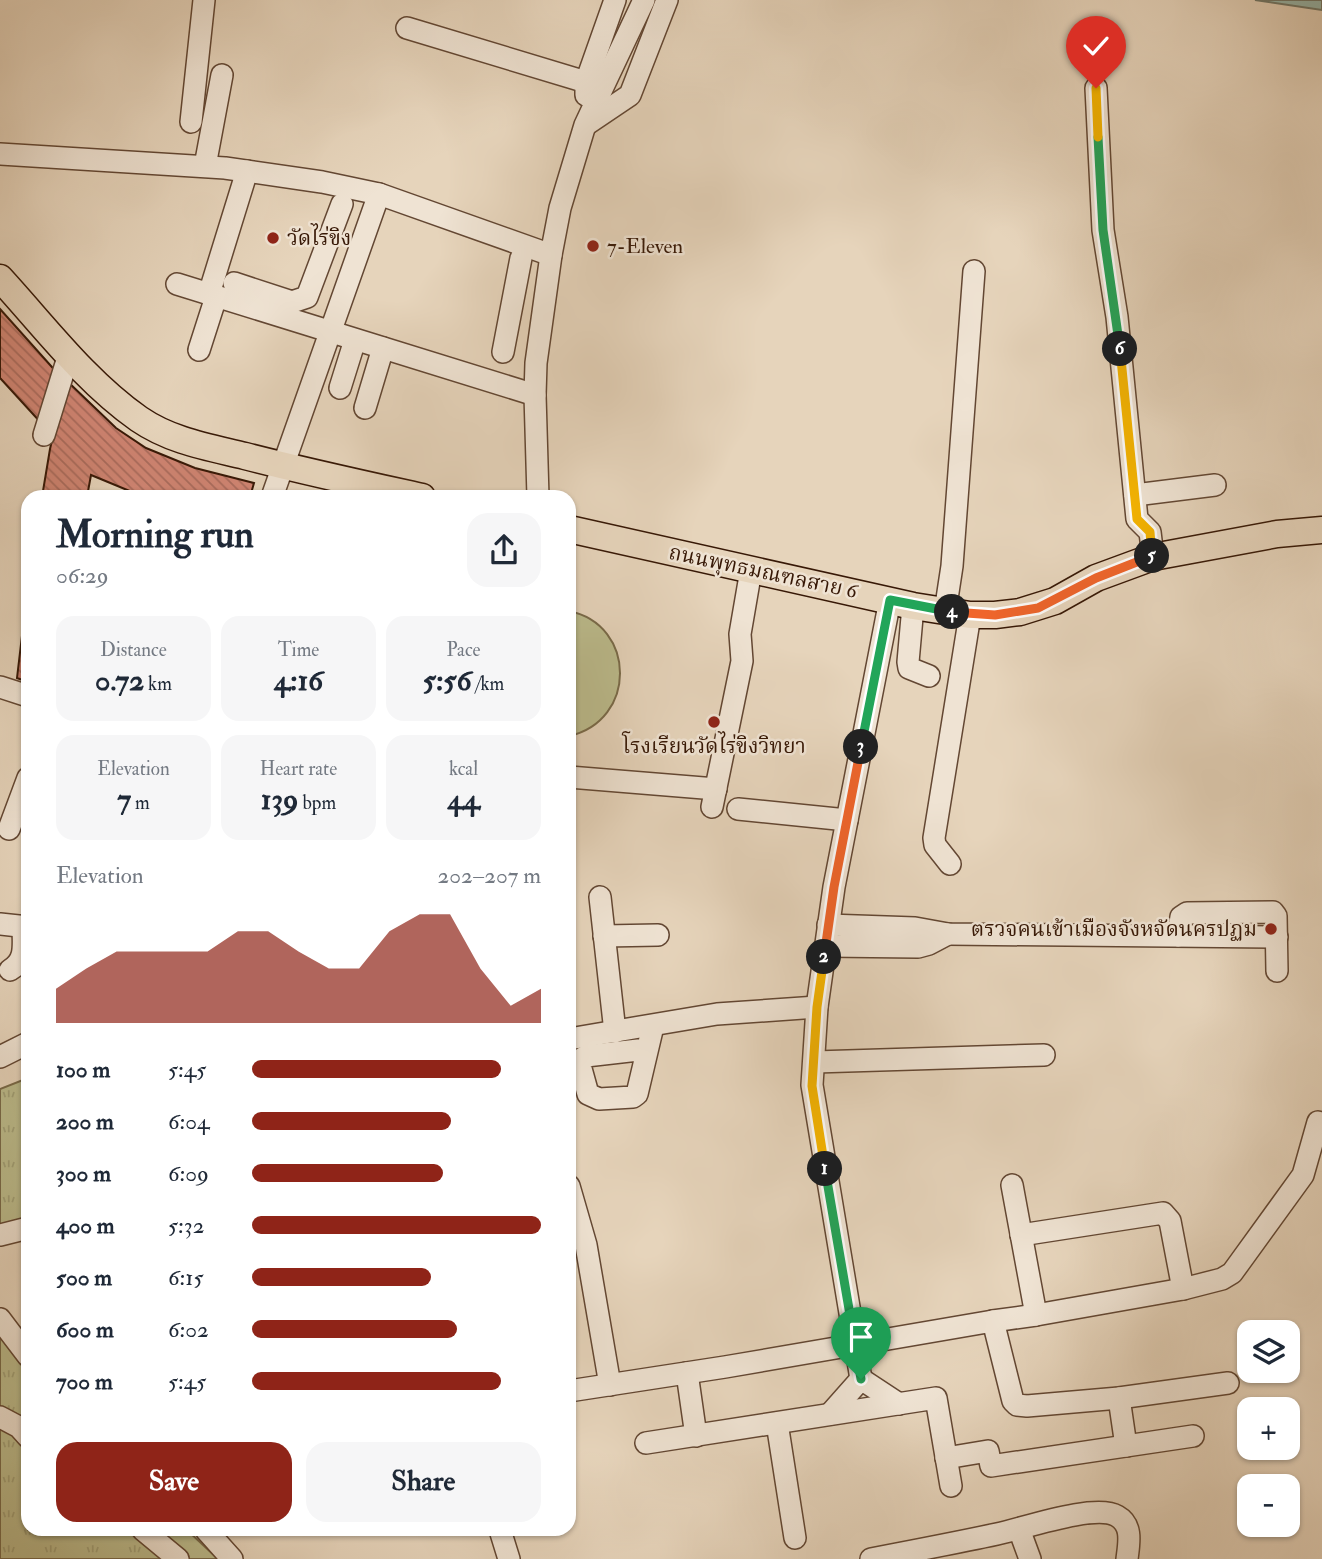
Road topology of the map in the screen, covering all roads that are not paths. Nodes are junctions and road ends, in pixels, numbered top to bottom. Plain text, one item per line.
1 (204, 0) edge
2 (615, 0) edge
3 (643, 0) edge
4 (667, 0) edge
5 (407, 28) dead end
6 (222, 75) dead end
7 (586, 82) junction
8 (1096, 88) dead end
9 (191, 122) dead end
10 (585, 125) junction
11 (0, 154) edge
12 (205, 166) junction
13 (247, 171) junction
14 (379, 194) junction
15 (367, 225) junction
16 (551, 255) junction
17 (521, 258) dead end
18 (974, 271) dead end
19 (0, 278) edge
20 (234, 283) dead end
21 (177, 284) dead end
22 (213, 296) junction
23 (330, 332) junction
24 (355, 340) junction
25 (383, 348) junction
26 (199, 350) dead end
27 (503, 352) dead end
28 (69, 354) junction
29 (340, 388) dead end
30 (535, 395) junction
31 (365, 408) dead end
32 (44, 435) dead end
33 (283, 466) junction
34 (1215, 485) dead end
35 (274, 490) edge
36 (391, 490) edge
37 (538, 490) edge
38 (1135, 495) junction
39 (1322, 530) edge
40 (576, 531) edge
41 (1153, 557) junction
42 (751, 570) junction
43 (901, 603) junction
44 (958, 613) junction
45 (929, 676) dead end
46 (0, 687) edge
47 (21, 694) edge
48 (576, 778) edge
49 (21, 800) edge
50 (738, 809) dead end
51 (847, 820) junction
52 (12, 829) edge
53 (950, 864) dead end
54 (600, 897) dead end
55 (0, 924) edge
56 (828, 925) junction
57 (21, 927) edge
58 (948, 934) junction
59 (658, 935) dead end
60 (604, 936) junction
61 (826, 947) junction
62 (21, 961) edge
63 (10, 970) dead end
64 (1277, 971) dead end
65 (817, 1007) junction
66 (653, 1026) junction
67 (615, 1032) junction
68 (576, 1035) edge
69 (21, 1046) edge
70 (647, 1049) dead end
71 (1044, 1055) dead end
72 (0, 1056) edge
73 (815, 1062) junction
74 (1318, 1122) dead end
75 (1012, 1185) dead end
76 (21, 1230) edge
77 (0, 1235) edge
78 (1021, 1235) junction
79 (578, 1252) edge
80 (1183, 1289) junction
81 (1036, 1315) junction
82 (0, 1319) edge
83 (993, 1321) junction
84 (856, 1345) junction
85 (21, 1347) edge
86 (687, 1373) junction
87 (861, 1379) junction
88 (1228, 1383) dead end
89 (610, 1385) junction
90 (576, 1390) edge
91 (1119, 1398) junction
92 (899, 1404) junction
93 (830, 1415) junction
94 (0, 1417) edge
95 (777, 1423) junction
96 (21, 1429) edge
97 (696, 1436) junction
98 (1193, 1436) dead end
99 (646, 1443) dead end
100 (1126, 1446) junction
101 (946, 1458) junction
102 (951, 1486) dead end
103 (1019, 1529) junction
104 (150, 1536) edge
105 (211, 1536) edge
106 (502, 1536) edge
107 (795, 1538) dead end
108 (178, 1559) edge
109 (232, 1559) edge
110 (509, 1559) edge
111 (871, 1559) edge
112 (1030, 1559) edge
113 (1127, 1559) edge

1 - 9 street
2 - 7 street
3 - 10 street
4 - 10 street
5 - 7 street
6 - 12 street
7 - 10 street
8 - 38 street
10 - 16 street
11 - 12 street
12 - 13 street
13 - 14 street
13 - 22 street
14 - 15 street
14 - 16 street
15 - 20 street
15 - 23 street
16 - 30 street
17 - 27 street
18 - 44 street
19 - 28 main road
21 - 22 street
22 - 23 street
22 - 26 street
23 - 24 street
23 - 33 street
24 - 25 street
24 - 29 street
25 - 30 street
25 - 31 street
28 - 32 street
28 - 33 main road
30 - 37 street
33 - 35 street
33 - 36 main road
34 - 38 street
38 - 41 street
39 - 41 main road, ถนนพุทธมณฑลสาย 6
40 - 42 main road, ถนนพุทธมณฑลสาย 6
41 - 44 main road, ถนนพุทธมณฑลสาย 6
42 - 43 main road, ถนนพุทธมณฑลสาย 6
42 - 48 street
43 - 44 main road, ถนนพุทธมณฑลสาย 6
43 - 45 street
43 - 51 street
44 - 53 street
46 - 47 street
49 - 52 street
50 - 51 street
51 - 56 street
54 - 60 street
55 - 57 street
56 - 58 street
56 - 61 street
58 - 61 street
58 - 64 street
59 - 60 street
60 - 67 street
61 - 65 street
62 - 63 street
65 - 66 street
65 - 73 street
66 - 67 street
66 - 70 street
67 - 68 street
69 - 72 street
71 - 73 street
73 - 84 street
74 - 80 street
75 - 78 street
76 - 77 street
78 - 80 street
78 - 81 street
79 - 89 street
80 - 81 street
81 - 83 street
82 - 85 street
83 - 84 street
83 - 91 street
84 - 86 street
84 - 87 street
86 - 89 street
86 - 97 street
87 - 92 street
87 - 93 street
88 - 91 street
89 - 90 street
91 - 100 street
92 - 93 street
92 - 101 street
93 - 95 street
94 - 96 street
95 - 97 street
95 - 107 street
97 - 99 street
98 - 100 street
100 - 101 street
101 - 102 street
103 - 111 street
103 - 112 street
103 - 113 street
104 - 108 street
105 - 109 street
106 - 110 street

